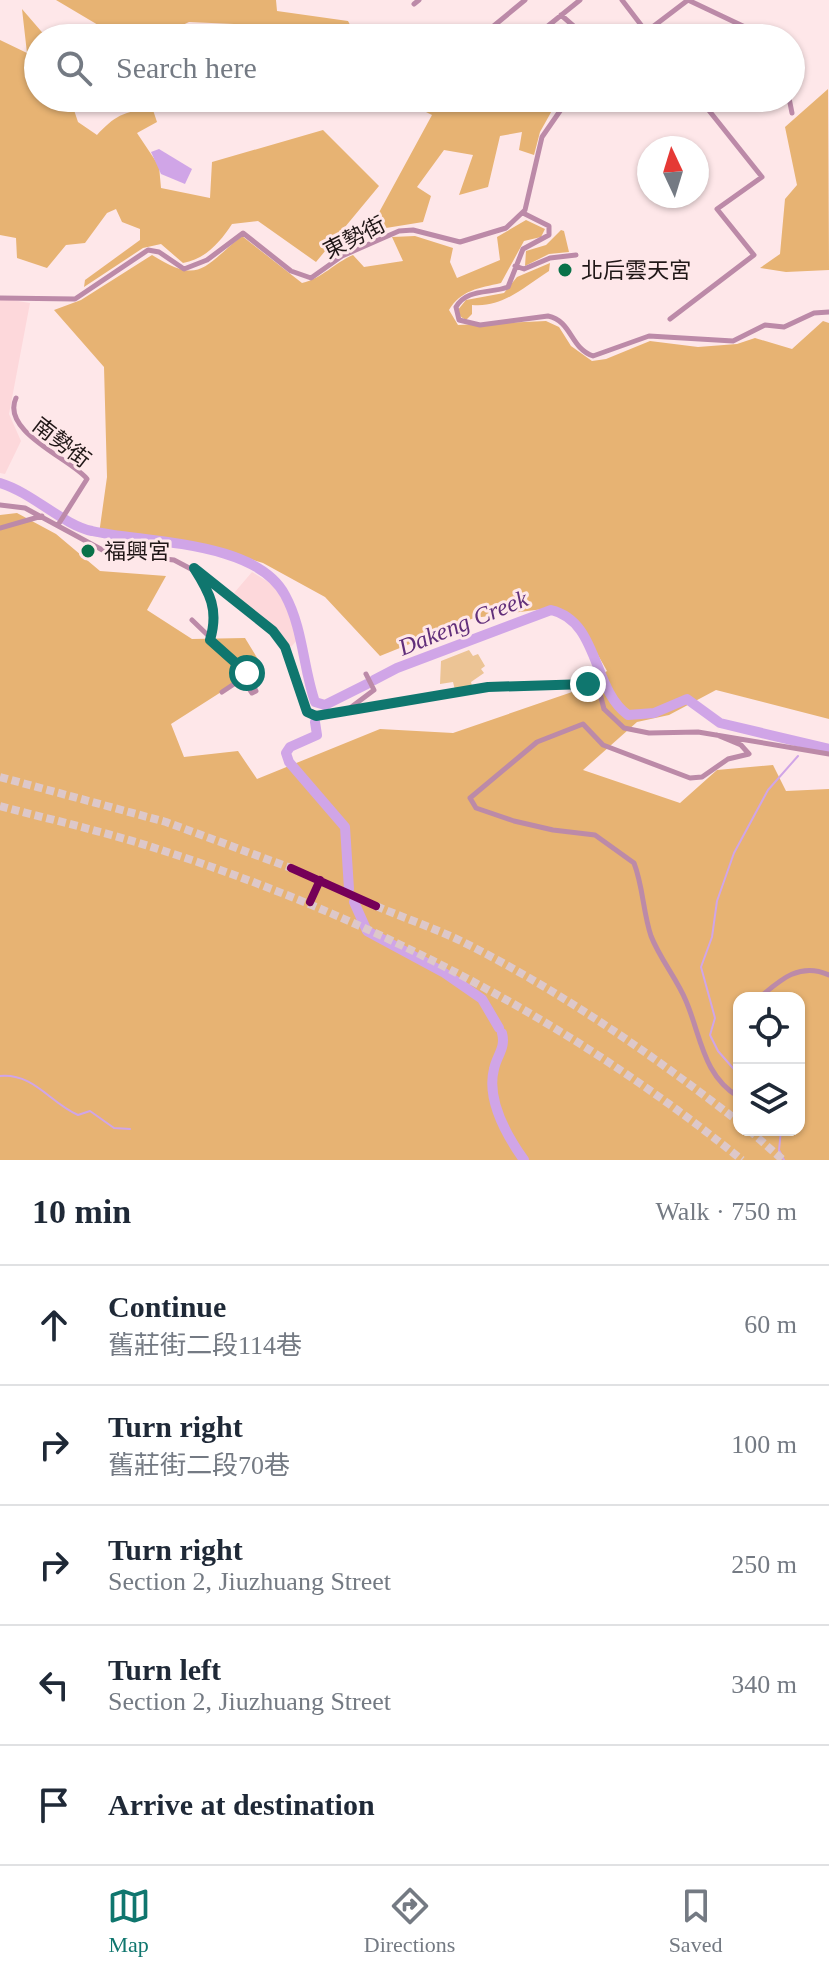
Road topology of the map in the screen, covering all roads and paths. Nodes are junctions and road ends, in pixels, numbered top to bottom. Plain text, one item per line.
1 (525, 0) edge
2 (580, 0) edge
3 (622, 0) edge
4 (561, 15) junction
5 (496, 24) edge
6 (550, 24) edge
7 (571, 24) edge
8 (641, 24) edge
9 (655, 24) edge
10 (739, 24) edge
11 (559, 112) edge
12 (710, 112) edge
13 (523, 213) junction
14 (576, 255) dead end
15 (515, 266) junction
16 (0, 298) edge
17 (829, 312) edge
18 (670, 319) dead end
19 (16, 398) dead end
20 (0, 505) edge
21 (42, 516) junction
22 (59, 523) junction
23 (0, 528) edge
24 (194, 568) junction
25 (192, 620) dead end
26 (210, 640) junction
27 (366, 674) dead end
28 (222, 692) dead end
29 (345, 712) junction
30 (716, 734) junction
31 (829, 754) edge
32 (291, 868) tunnel mouth
33 (320, 880) junction
34 (310, 902) dead end
35 (376, 906) tunnel mouth
36 (829, 975) edge
37 (767, 992) edge
38 (733, 1092) edge

1 - 5 street
2 - 4 street
3 - 8 street
4 - 6 street
4 - 7 street
9 - 10 street
11 - 13 street
12 - 18 street
13 - 15 street
13 - 16 street, 東勢街
14 - 15 street
15 - 17 street
19 - 22 street, 南勢街
20 - 21 street
21 - 22 street
21 - 23 street
22 - 24 street
24 - 26 street
24 - 29 street
25 - 26 street
26 - 28 street
27 - 29 street
29 - 30 street
30 - 31 street
30 - 38 street
32 - 33 highway
33 - 34 highway
33 - 35 highway
36 - 37 street

